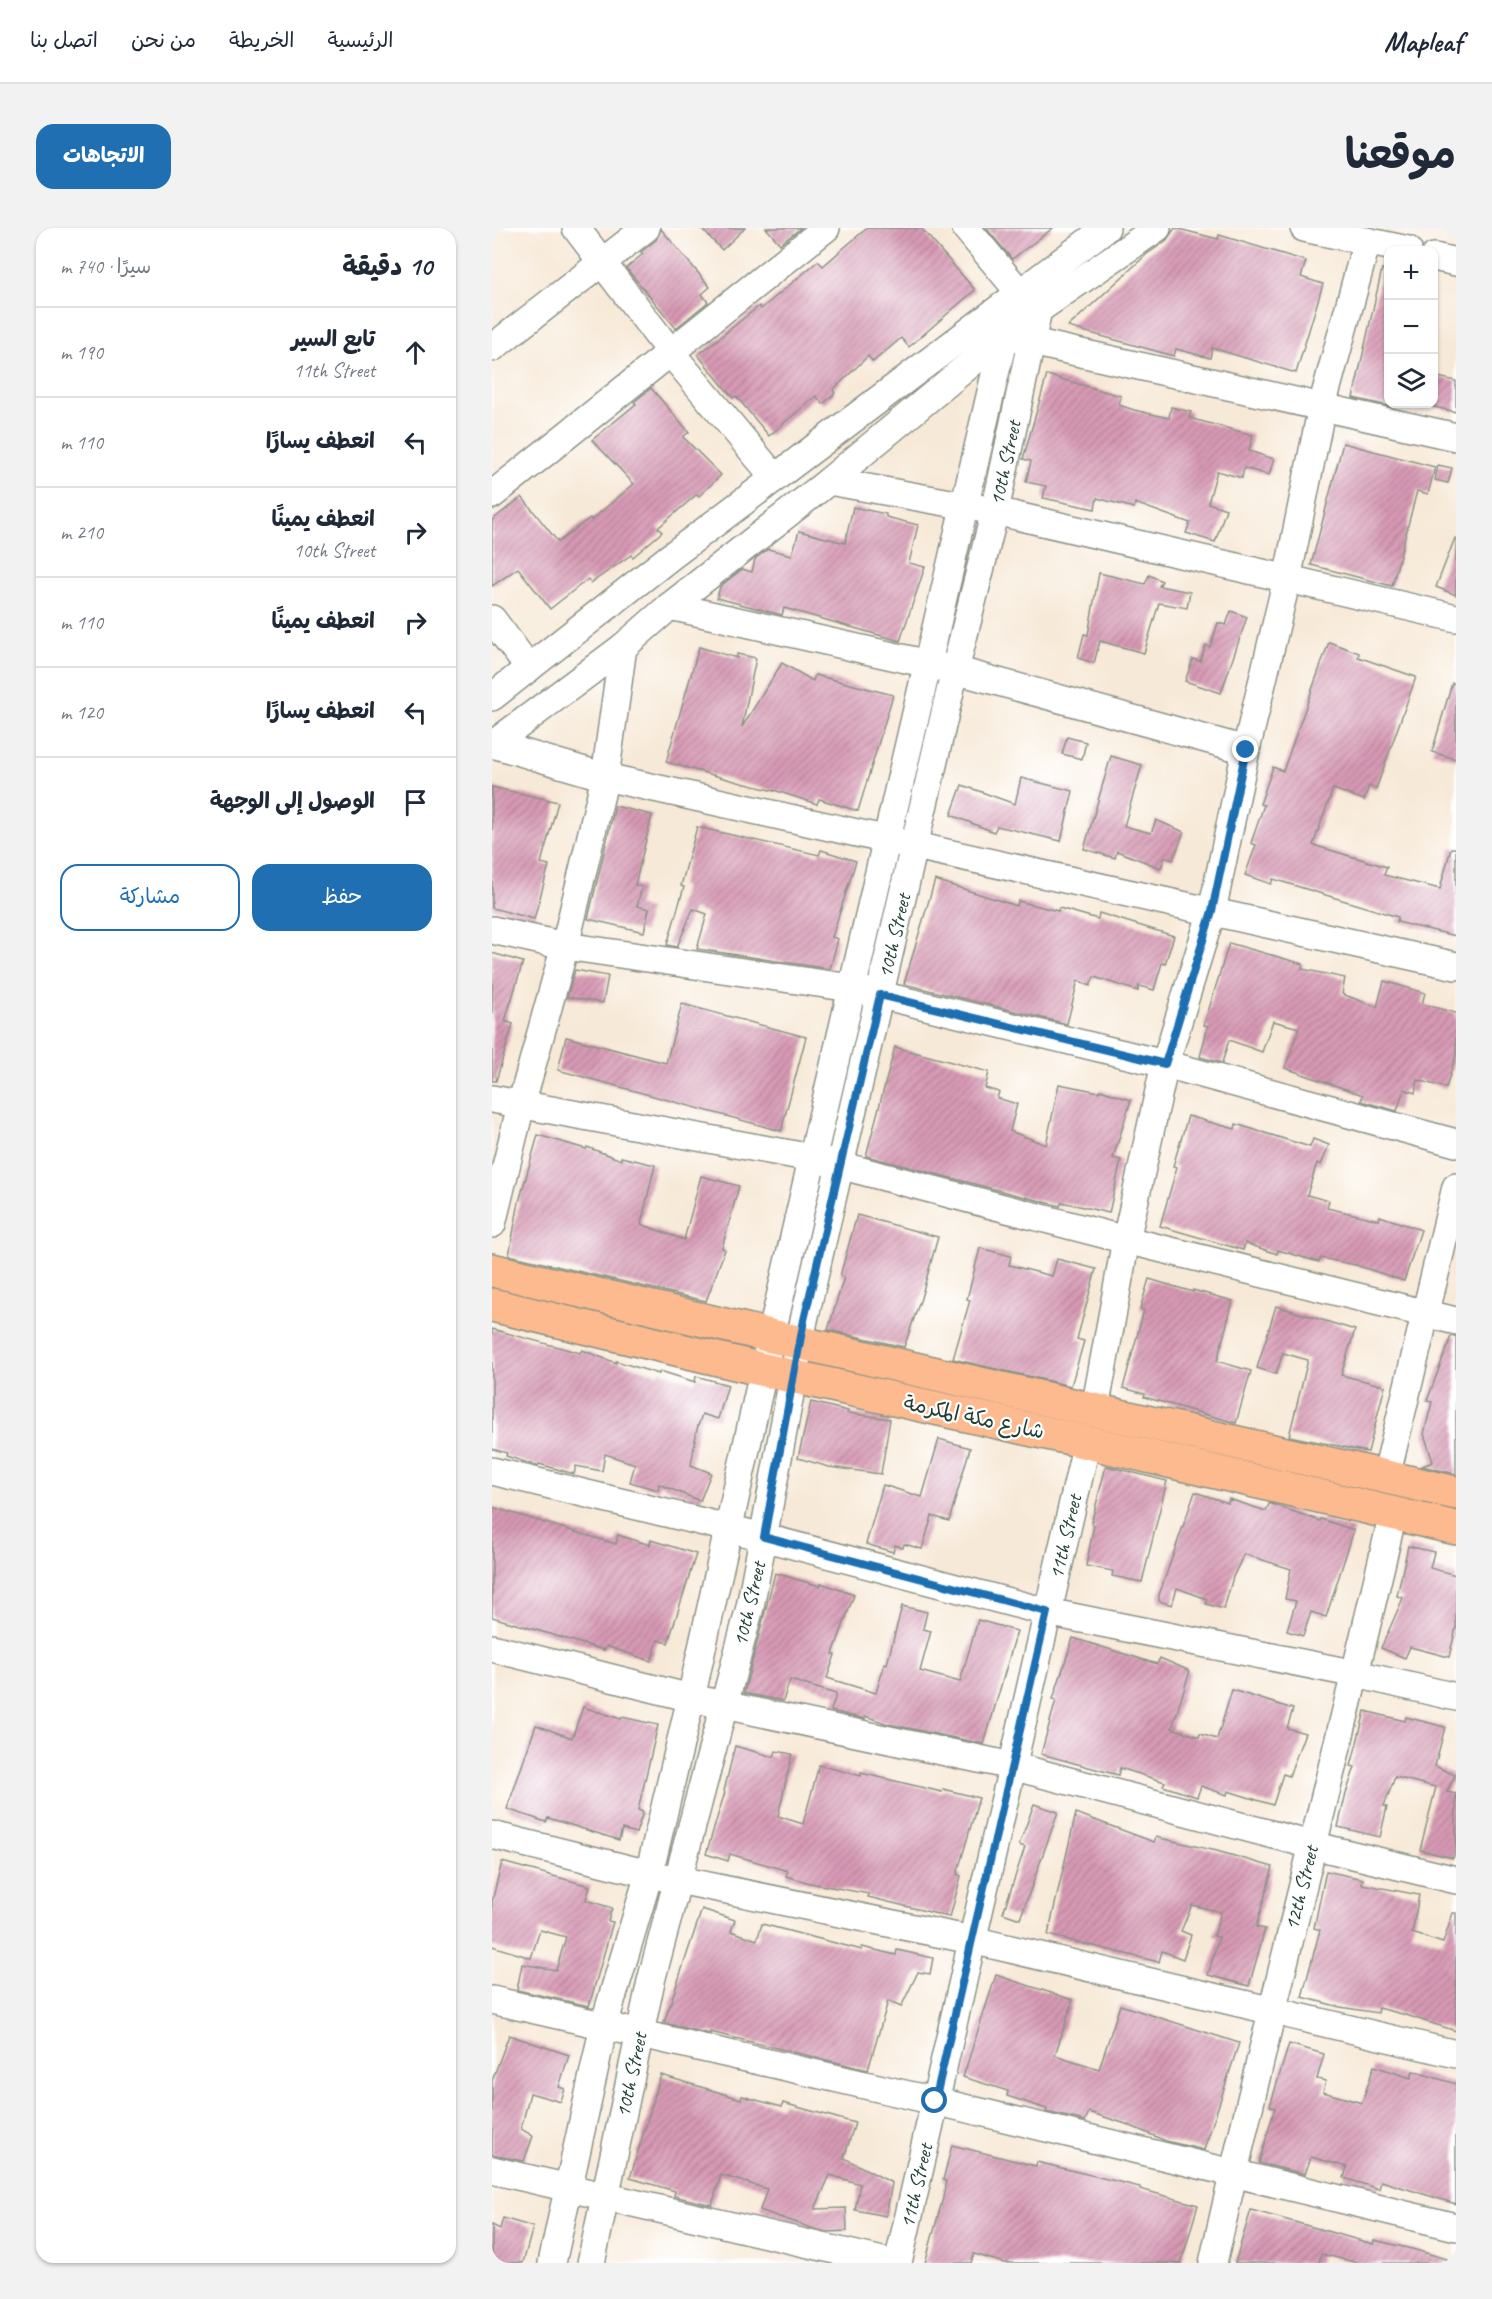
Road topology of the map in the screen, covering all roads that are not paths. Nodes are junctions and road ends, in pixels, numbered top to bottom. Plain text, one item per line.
1 (576, 228) edge
2 (646, 228) edge
3 (826, 228) edge
4 (966, 228) edge
5 (1106, 228) edge
6 (1157, 228) edge
7 (1304, 228) edge
8 (1367, 241) junction
9 (1390, 246) edge
10 (1438, 258) edge
11 (602, 262) junction
12 (1456, 262) edge
13 (1029, 302) junction
14 (1004, 336) junction
15 (1030, 342) junction
16 (492, 348) edge
17 (671, 353) junction
18 (1322, 406) junction
19 (1456, 436) edge
20 (776, 478) junction
21 (829, 481) junction
22 (492, 495) edge
23 (964, 505) junction
24 (995, 511) junction
25 (1287, 579) junction
26 (670, 606) junction
27 (1456, 618) edge
28 (492, 619) edge
29 (623, 647) junction
30 (927, 663) junction
31 (529, 668) junction
32 (955, 670) junction
33 (492, 697) edge
34 (493, 744) edge
35 (1246, 750) junction
36 (605, 777) junction
37 (886, 839) junction
38 (915, 845) junction
39 (1212, 911) junction
40 (492, 930) edge
41 (565, 946) junction
42 (1456, 966) edge
43 (852, 988) junction
44 (880, 995) junction
45 (1165, 1064) junction
46 (492, 1099) edge
47 (521, 1105) junction
48 (1456, 1143) edge
49 (812, 1158) junction
50 (840, 1165) junction
51 (1456, 1187) edge
52 (492, 1224) edge
53 (1126, 1240) junction
54 (492, 1270) edge
55 (492, 1305) edge
56 (1426, 1315) junction
57 (1456, 1321) edge
58 (785, 1340) junction
59 (779, 1374) junction
60 (1095, 1409) junction
61 (1087, 1442) junction
62 (492, 1471) edge
63 (1386, 1477) junction
64 (1456, 1493) edge
65 (1393, 1514) junction
66 (728, 1528) junction
67 (1456, 1528) edge
68 (764, 1537) junction
69 (1047, 1612) junction
70 (492, 1648) edge
71 (1356, 1674) junction
72 (1456, 1697) edge
73 (691, 1698) junction
74 (724, 1705) junction
75 (1012, 1766) junction
76 (492, 1835) edge
77 (1312, 1845) junction
78 (649, 1874) junction
79 (678, 1880) junction
80 (1456, 1880) edge
81 (972, 1940) junction
82 (492, 2000) edge
83 (1271, 2011) junction
84 (604, 2025) junction
85 (640, 2033) junction
86 (1456, 2054) edge
87 (935, 2101) junction
88 (492, 2170) edge
89 (1234, 2173) junction
90 (569, 2187) junction
91 (605, 2196) junction
92 (1456, 2227) edge
93 (552, 2263) edge
94 (591, 2263) edge
95 (891, 2263) edge
96 (898, 2263) edge
97 (1214, 2263) edge

1 - 11 street
2 - 11 street
3 - 17 street
4 - 13 street
5 - 13 street
6 - 13 street
7 - 8 street
8 - 9 street
8 - 18 street
10 - 12 street
11 - 16 street
11 - 17 street
13 - 14 street
13 - 15 street, 10th Street
13 - 20 street
14 - 15 street
14 - 21 street
14 - 23 street, 10th Street
15 - 18 street
15 - 24 street, 10th Street
17 - 20 street
17 - 22 street
18 - 19 street
18 - 25 street
20 - 31 street
21 - 23 street
21 - 26 street
23 - 24 street
23 - 30 street, 10th Street
24 - 25 street
24 - 32 street, 10th Street
25 - 27 street
25 - 35 street
26 - 29 street
26 - 30 street
28 - 31 street
29 - 34 street
29 - 36 street
30 - 32 street
30 - 37 street, 10th Street
31 - 33 street
32 - 35 street
32 - 38 street, 10th Street
34 - 36 street
35 - 39 street
36 - 37 street
36 - 41 street
37 - 38 street
37 - 43 street, 10th Street
38 - 39 street
38 - 44 street, 10th Street
39 - 42 street
39 - 45 street
40 - 41 street
41 - 43 street
41 - 47 street
43 - 44 street
43 - 49 street, 10th Street
44 - 45 street
44 - 50 street, 10th Street
45 - 48 street
45 - 53 street
46 - 47 street
47 - 49 street
47 - 52 street
49 - 50 street
49 - 58 street, 10th Street
50 - 53 street
50 - 58 street, 10th Street
51 - 56 street
53 - 56 street
53 - 60 street
54 - 58 main road, شارع مكة المكرمة
55 - 59 main road, شارع مكة المكرمة
56 - 57 street
56 - 63 street
58 - 59 street, 10th Street
58 - 60 main road, شارع مكة المكرمة
59 - 61 main road, شارع مكة المكرمة
59 - 66 street, 10th Street
59 - 68 street, 10th Street
60 - 63 main road, شارع مكة المكرمة
61 - 65 main road, شارع مكة المكرمة
61 - 69 street, 11th Street
62 - 66 street
63 - 64 main road, شارع مكة المكرمة
65 - 67 main road, شارع مكة المكرمة
65 - 71 street, 12th Street
66 - 68 street
66 - 73 street, 10th Street
68 - 69 street
68 - 74 street, 10th Street
69 - 71 street
69 - 75 street, 11th Street
70 - 73 street
71 - 72 street
71 - 77 street, 12th Street
73 - 74 street
73 - 78 street, 10th Street
74 - 75 street
74 - 79 street, 10th Street
75 - 77 street
75 - 81 street, 11th Street
76 - 78 street
77 - 80 street
77 - 83 street, 12th Street
78 - 79 street
78 - 84 street, 10th Street
79 - 81 street
79 - 85 street, 10th Street
81 - 83 street
81 - 87 street, 11th Street
82 - 84 street
83 - 86 street
83 - 89 street, 12th Street
84 - 85 street
84 - 90 street, 10th Street
85 - 87 street
85 - 91 street, 10th Street
87 - 89 street
87 - 96 street, 11th Street
88 - 90 street
89 - 92 street
89 - 97 street, 12th Street
90 - 91 street
90 - 93 street, 10th Street
91 - 94 street, 10th Street
91 - 95 street

